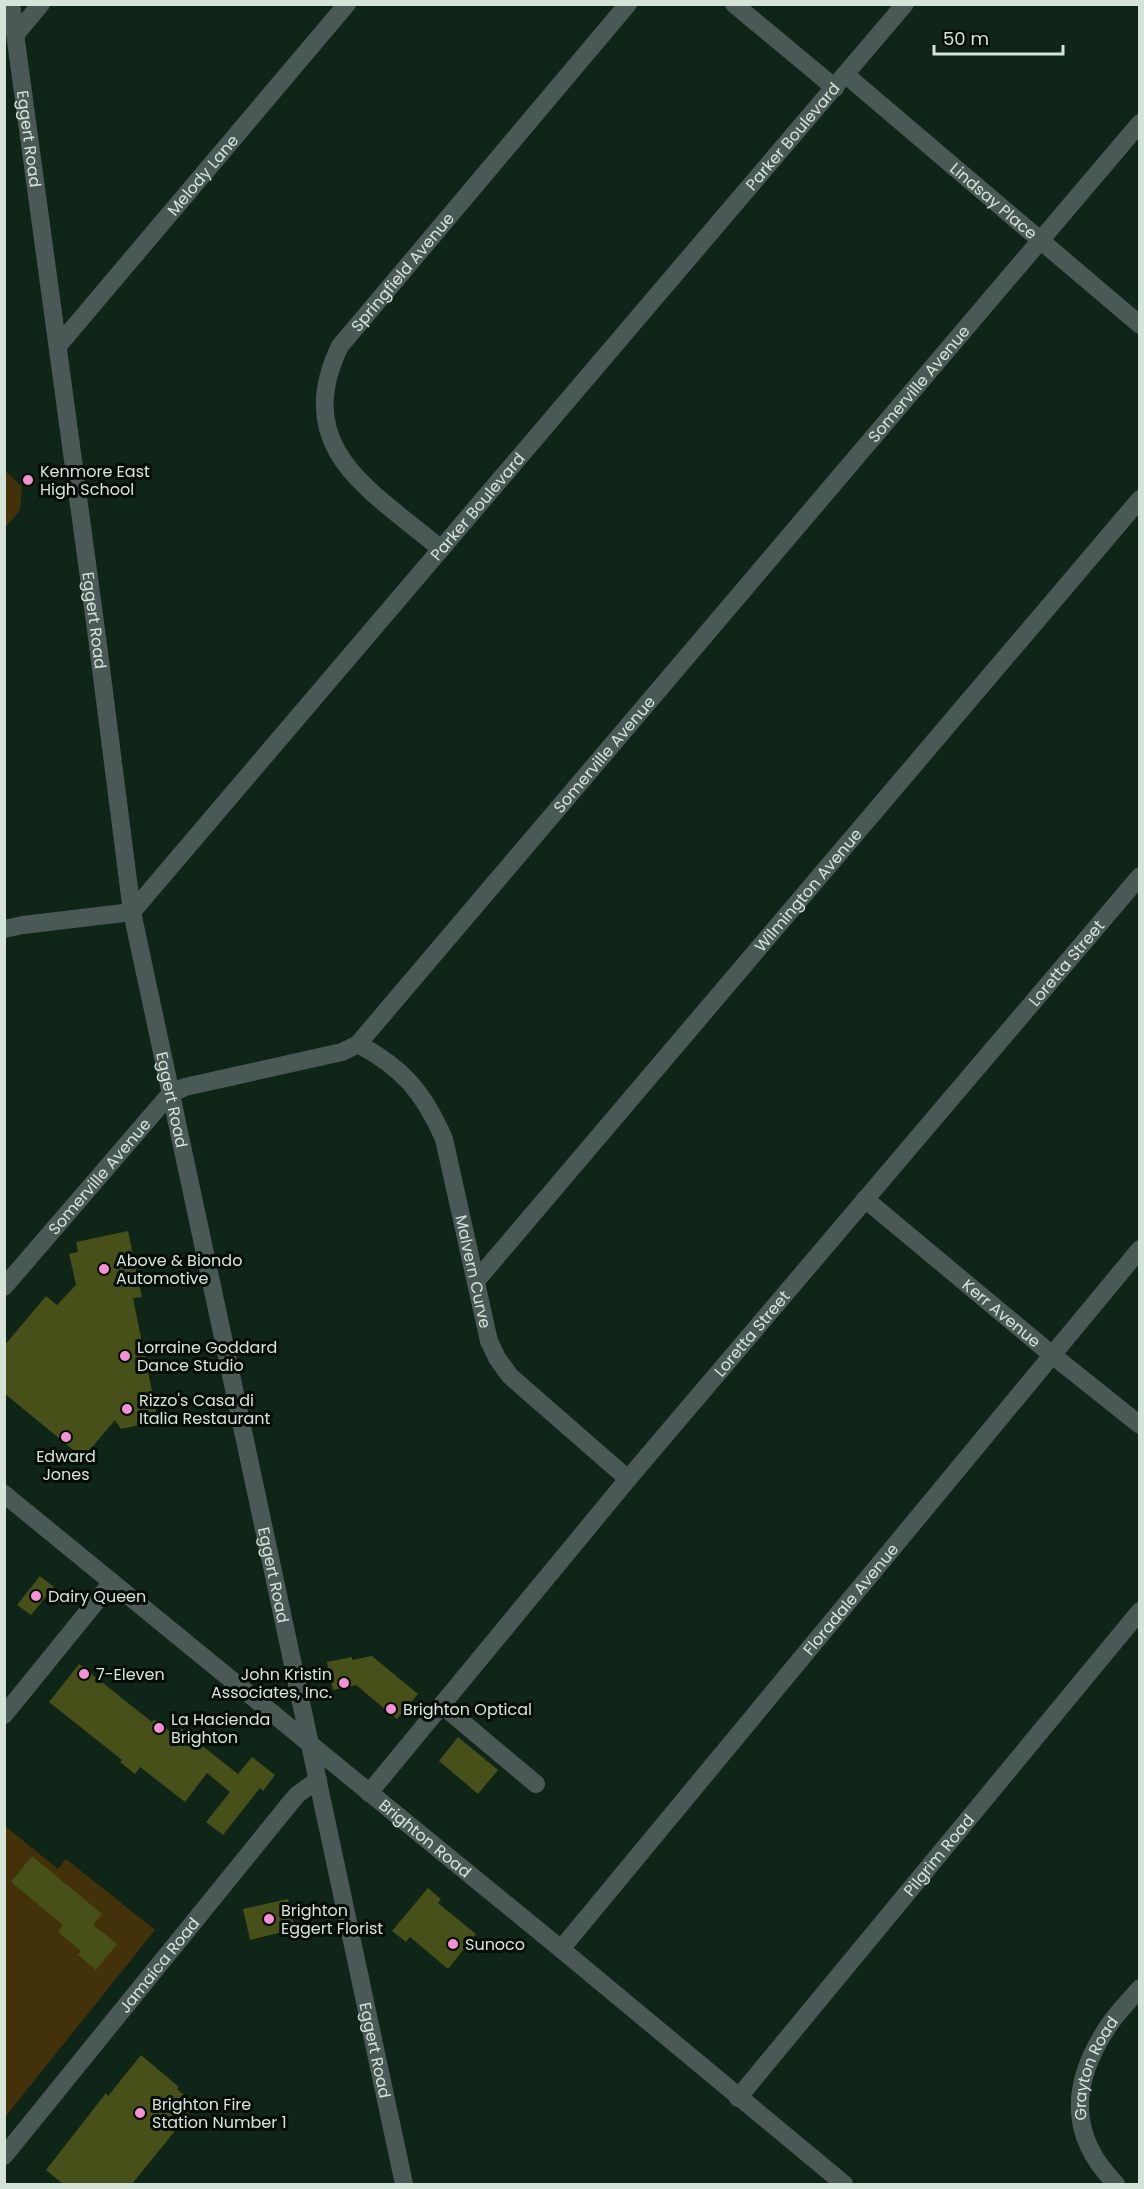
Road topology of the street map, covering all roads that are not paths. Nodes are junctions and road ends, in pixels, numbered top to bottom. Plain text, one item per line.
1 (11, 4) edge
2 (41, 4) edge
3 (347, 4) edge
4 (628, 4) edge
5 (734, 4) edge
6 (905, 4) edge
7 (16, 34) junction
8 (840, 82) junction
9 (1140, 123) edge
10 (1040, 240) junction
11 (1140, 325) edge
12 (58, 346) junction
13 (1140, 500) edge
14 (441, 549) junction
15 (1140, 876) edge
16 (132, 912) junction
17 (4, 929) edge
18 (358, 1044) junction
19 (170, 1094) junction
20 (865, 1199) junction
21 (1140, 1248) edge
22 (476, 1281) junction
23 (4, 1287) edge
24 (1051, 1354) junction
25 (1140, 1425) edge
26 (628, 1479) junction
27 (4, 1494) edge
28 (112, 1582) junction
29 (1140, 1611) edge
30 (442, 1705) junction
31 (4, 1715) edge
32 (310, 1745) junction
33 (318, 1780) junction
34 (536, 1784) dead end
35 (369, 1793) junction
36 (561, 1949) junction
37 (1140, 1988) edge
38 (738, 2098) junction
39 (4, 2156) edge
40 (404, 2184) edge
41 (844, 2184) edge
42 (1116, 2184) edge

1 - 7 street, Eggert Road
2 - 7 street
3 - 12 street, Melody Lane
4 - 14 street, Springfield Avenue
5 - 8 street, Lindsay Place
6 - 8 street, Parker Boulevard
7 - 12 street, Eggert Road
8 - 10 street, Lindsay Place
8 - 14 street, Parker Boulevard
9 - 10 street, Somerville Avenue
10 - 11 street, Lindsay Place
10 - 18 street, Somerville Avenue
12 - 16 street, Eggert Road
13 - 22 street, Wilmington Avenue
14 - 16 street, Parker Boulevard
15 - 20 street, Loretta Street
16 - 17 street
16 - 19 street, Eggert Road
18 - 19 street, Somerville Avenue
18 - 22 street, Malvern Curve
19 - 23 street, Somerville Avenue
19 - 32 street, Eggert Road
20 - 24 street, Kerr Avenue
20 - 26 street, Loretta Street
21 - 24 street, Floradale Avenue
22 - 26 street, Malvern Curve
24 - 25 street, Kerr Avenue
24 - 36 street, Floradale Avenue
26 - 30 street, Loretta Street
27 - 28 street, Brighton Road
28 - 31 street
28 - 32 street, Brighton Road
29 - 38 street, Pilgrim Road
30 - 34 street
30 - 35 street, Loretta Street
32 - 33 street, Eggert Road
32 - 35 street, Brighton Road
33 - 39 street, Jamaica Road
33 - 40 street, Eggert Road
35 - 36 street, Brighton Road
36 - 38 street, Brighton Road
37 - 42 street, Grayton Road
38 - 41 street, Brighton Road

